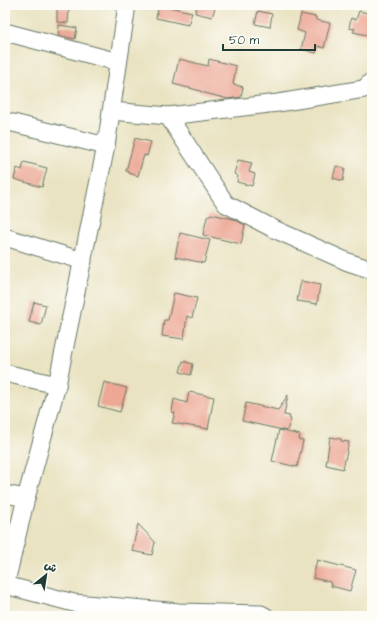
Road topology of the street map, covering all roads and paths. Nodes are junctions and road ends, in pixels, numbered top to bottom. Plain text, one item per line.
1 (127, 5) edge
2 (5, 32) edge
3 (118, 62) junction
4 (372, 81) edge
5 (111, 111) junction
6 (168, 116) junction
7 (5, 122) edge
8 (106, 146) junction
9 (5, 237) edge
10 (82, 261) junction
11 (372, 270) edge
12 (5, 373) edge
13 (57, 385) junction
14 (5, 494) edge
15 (26, 498) junction
16 (5, 585) edge
17 (220, 615) edge
18 (265, 616) edge

1 - 3 street
2 - 3 street
3 - 5 street
4 - 6 street
5 - 6 street
5 - 8 street
6 - 11 street
7 - 8 street
8 - 10 street
9 - 10 street
10 - 13 street
12 - 13 street
13 - 15 street
14 - 15 street
15 - 16 street
16 - 17 street
17 - 18 street

